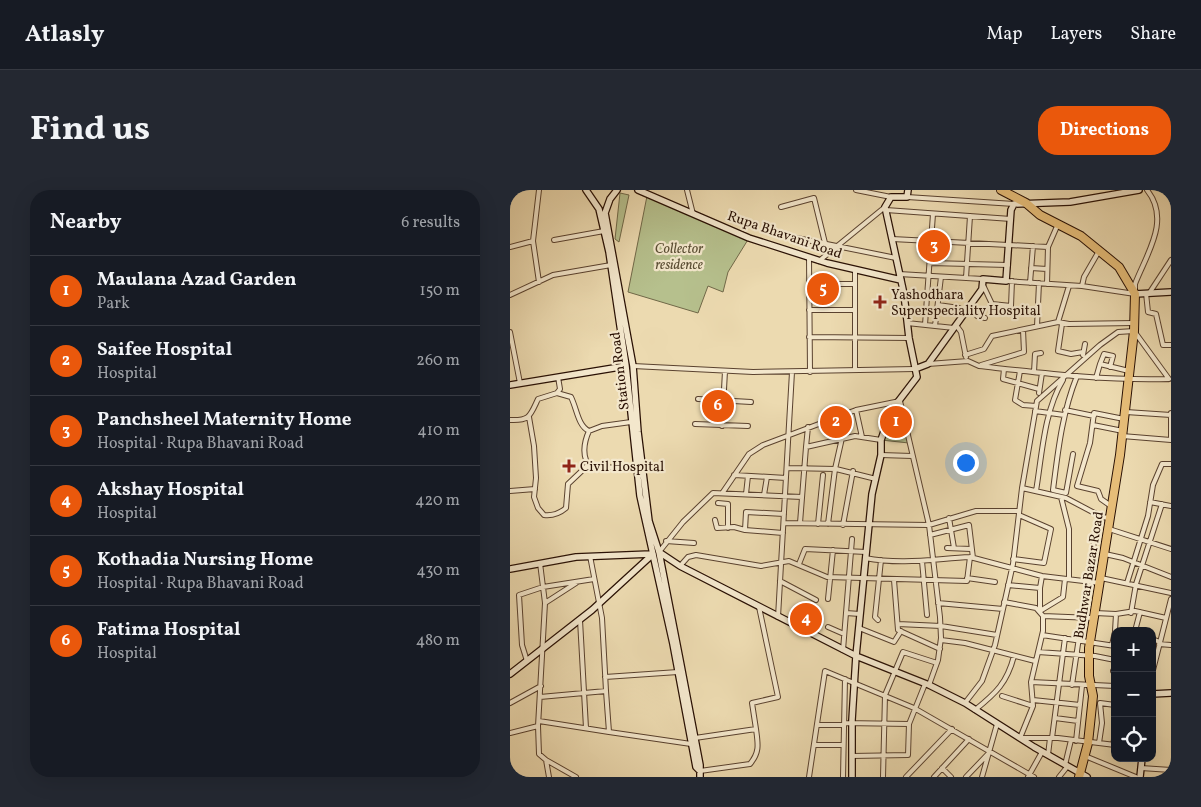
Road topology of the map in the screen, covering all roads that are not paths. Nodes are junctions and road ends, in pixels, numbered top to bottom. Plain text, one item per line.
1 (539, 190) edge
2 (586, 190) edge
3 (617, 190) edge
4 (638, 190) edge
5 (687, 190) edge
6 (856, 190) edge
7 (908, 190) edge
8 (1001, 190) edge
9 (1139, 190) edge
10 (1147, 190) edge
11 (613, 193) edge
12 (891, 197) junction
13 (907, 198) junction
14 (1026, 203) junction
15 (1014, 204) junction
16 (781, 207) dead end
17 (885, 208) junction
18 (693, 214) junction
19 (933, 214) junction
20 (970, 216) junction
21 (1011, 220) junction
22 (1058, 224) junction
23 (604, 231) junction
24 (782, 235) dead end
25 (892, 239) junction
26 (554, 240) dead end
27 (533, 241) junction
28 (932, 241) junction
29 (825, 243) junction
30 (969, 243) junction
31 (1010, 244) junction
32 (838, 245) junction
33 (1033, 246) junction
34 (510, 247) edge
35 (1048, 247) junction
36 (1099, 251) junction
37 (809, 257) junction
38 (896, 258) junction
39 (1171, 260) edge
40 (819, 261) junction
41 (930, 263) junction
42 (968, 264) junction
43 (611, 266) junction
44 (1008, 266) junction
45 (1170, 266) edge
46 (1032, 268) junction
47 (1047, 269) junction
48 (855, 270) junction
49 (930, 276) junction
50 (900, 277) junction
51 (942, 277) junction
52 (966, 278) junction
53 (982, 281) junction
54 (1009, 281) junction
55 (539, 282) junction
56 (1030, 283) junction
57 (1039, 283) junction
58 (809, 284) junction
59 (855, 284) junction
60 (1046, 284) junction
61 (1069, 286) junction
62 (1082, 286) junction
63 (1148, 292) junction
64 (1171, 292) edge
65 (1135, 294) junction
66 (510, 295) edge
67 (972, 303) junction
68 (938, 305) junction
69 (809, 310) junction
70 (855, 310) junction
71 (963, 315) junction
72 (985, 318) dead end
73 (908, 323) junction
74 (1060, 323) junction
75 (925, 325) junction
76 (935, 326) junction
77 (955, 326) junction
78 (1037, 326) junction
79 (1134, 327) junction
80 (1023, 330) junction
81 (510, 332) edge
82 (809, 338) junction
83 (855, 338) junction
84 (909, 338) junction
85 (1085, 344) dead end
86 (1171, 345) edge
87 (1084, 352) junction
88 (1042, 353) dead end
89 (965, 355) junction
90 (1083, 359) junction
91 (967, 361) junction
92 (928, 364) junction
93 (1100, 364) junction
94 (626, 366) junction
95 (633, 366) junction
96 (978, 366) junction
97 (1110, 367) junction
98 (915, 369) junction
99 (1004, 369) junction
100 (855, 370) junction
101 (725, 371) junction
102 (1020, 371) junction
103 (1129, 371) junction
104 (792, 372) junction
105 (810, 372) junction
106 (1034, 372) junction
107 (1042, 373) junction
108 (1066, 376) junction
109 (1077, 376) junction
110 (558, 377) junction
111 (1096, 378) junction
112 (1170, 379) edge
113 (1129, 380) junction
114 (520, 383) junction
115 (1018, 383) junction
116 (510, 385) edge
117 (557, 393) junction
118 (698, 399) dead end
119 (724, 400) junction
120 (900, 401) junction
121 (751, 402) dead end
122 (1036, 409) junction
123 (856, 410) junction
124 (1050, 412) junction
125 (1064, 413) junction
126 (1171, 414) edge
127 (1094, 416) junction
128 (1125, 416) junction
129 (529, 418) junction
130 (829, 419) junction
131 (510, 420) edge
132 (631, 422) junction
133 (695, 424) dead end
134 (1093, 424) junction
135 (722, 426) junction
136 (748, 426) dead end
137 (808, 427) junction
138 (589, 431) junction
139 (1171, 431) edge
140 (790, 434) junction
141 (1122, 434) junction
142 (862, 437) junction
143 (842, 438) junction
144 (836, 439) junction
145 (880, 440) junction
146 (1171, 440) edge
147 (806, 447) junction
148 (1073, 454) dead end
149 (881, 456) junction
150 (912, 456) junction
151 (1171, 464) edge
152 (588, 465) junction
153 (636, 468) junction
154 (788, 468) junction
155 (805, 468) junction
156 (835, 468) junction
157 (853, 471) junction
158 (734, 475) junction
159 (748, 476) junction
160 (823, 476) dead end
161 (766, 477) junction
162 (786, 478) junction
163 (876, 479) junction
164 (1022, 488) junction
165 (535, 489) junction
166 (510, 491) edge
167 (1036, 491) junction
168 (723, 492) junction
169 (746, 494) junction
170 (764, 495) junction
171 (786, 496) junction
172 (802, 497) junction
173 (1061, 497) junction
174 (1150, 502) junction
175 (718, 503) dead end
176 (1162, 504) junction
177 (1111, 506) junction
178 (1171, 506) edge
179 (1019, 513) junction
180 (784, 514) junction
181 (950, 518) junction
182 (1109, 518) junction
183 (715, 520) dead end
184 (784, 523) junction
185 (800, 524) junction
186 (818, 524) junction
187 (828, 524) junction
188 (843, 524) junction
189 (868, 525) junction
190 (929, 525) junction
191 (728, 528) junction
192 (1109, 529) junction
193 (745, 530) junction
194 (951, 530) junction
195 (783, 533) junction
196 (930, 535) junction
197 (1095, 537) dead end
198 (852, 539) dead end
199 (666, 540) junction
200 (1140, 540) junction
201 (694, 543) dead end
202 (1151, 543) junction
203 (1171, 547) edge
204 (947, 548) dead end
205 (954, 548) junction
206 (970, 549) junction
207 (833, 550) junction
208 (851, 551) junction
209 (656, 553) junction
210 (1105, 554) junction
211 (865, 555) junction
212 (590, 556) junction
213 (971, 558) junction
214 (933, 559) junction
215 (1013, 559) junction
216 (881, 560) junction
217 (922, 561) junction
218 (1134, 562) junction
219 (540, 563) junction
220 (781, 563) junction
221 (799, 564) junction
222 (680, 566) junction
223 (1012, 567) junction
224 (1144, 567) junction
225 (510, 569) edge
226 (1042, 576) junction
227 (830, 578) junction
228 (848, 578) junction
229 (967, 578) junction
230 (1171, 578) edge
231 (594, 579) junction
232 (863, 579) junction
233 (1067, 579) junction
234 (878, 580) junction
235 (894, 580) junction
236 (780, 581) junction
237 (924, 581) junction
238 (936, 581) junction
239 (1087, 581) junction
240 (1100, 581) junction
241 (578, 582) junction
242 (995, 582) dead end
243 (1127, 583) junction
244 (1136, 584) junction
245 (1008, 585) junction
246 (544, 587) junction
247 (1040, 588) junction
248 (1171, 593) edge
249 (828, 599) dead end
250 (1171, 599) edge
251 (816, 600) dead end
252 (1004, 602) junction
253 (545, 603) junction
254 (938, 603) junction
255 (598, 604) junction
256 (759, 607) junction
257 (1003, 610) junction
258 (1169, 610) edge
259 (1040, 611) junction
260 (1131, 612) junction
261 (1140, 612) junction
262 (846, 613) junction
263 (860, 614) junction
264 (1116, 614) junction
265 (927, 615) dead end
266 (1095, 615) junction
267 (1043, 616) junction
268 (778, 617) junction
269 (1082, 617) junction
270 (1166, 618) junction
271 (580, 620) junction
272 (878, 620) dead end
273 (898, 624) junction
274 (828, 626) dead end
275 (941, 626) junction
276 (1115, 627) edge
277 (1136, 627) edge
278 (859, 628) junction
279 (901, 631) junction
280 (844, 634) junction
281 (997, 635) junction
282 (1042, 635) junction
283 (1065, 638) junction
284 (941, 640) junction
285 (1079, 640) junction
286 (1156, 641) edge
287 (1090, 642) junction
288 (1159, 643) junction
289 (1111, 646) edge
290 (1171, 646) edge
291 (544, 648) junction
292 (940, 649) junction
293 (1156, 649) edge
294 (843, 650) junction
295 (993, 651) junction
296 (1038, 652) junction
297 (1064, 653) junction
298 (1077, 654) junction
299 (856, 656) junction
300 (1014, 656) junction
301 (1089, 656) junction
302 (1111, 659) edge
303 (527, 661) junction
304 (1035, 661) junction
305 (937, 663) junction
306 (895, 671) junction
307 (678, 672) junction
308 (510, 674) edge
309 (606, 677) junction
310 (844, 679) junction
311 (1031, 682) junction
312 (854, 683) junction
313 (927, 684) junction
314 (1060, 684) junction
315 (1072, 685) junction
316 (541, 686) junction
317 (1082, 686) junction
318 (1091, 686) junction
319 (1111, 686) edge
320 (606, 691) junction
321 (585, 693) junction
322 (1171, 693) edge
323 (1156, 694) edge
324 (885, 695) junction
325 (1002, 696) dead end
326 (540, 697) junction
327 (1033, 700) junction
328 (510, 702) edge
329 (965, 703) junction
330 (1057, 703) junction
331 (1111, 704) edge
332 (1080, 705) junction
333 (1033, 706) junction
334 (914, 708) junction
335 (975, 710) junction
336 (1055, 718) junction
337 (1078, 721) junction
338 (852, 723) junction
339 (538, 724) junction
340 (844, 724) junction
341 (884, 724) junction
342 (909, 724) junction
343 (997, 724) junction
344 (817, 725) junction
345 (586, 728) junction
346 (756, 729) junction
347 (952, 729) junction
348 (609, 732) junction
349 (510, 733) edge
350 (695, 738) junction
351 (969, 738) junction
352 (1020, 738) junction
353 (1051, 738) junction
354 (1073, 741) junction
355 (1088, 742) junction
356 (692, 744) junction
357 (814, 744) junction
358 (1099, 744) junction
359 (843, 745) junction
360 (1111, 745) edge
361 (990, 751) junction
362 (1042, 752) junction
363 (884, 755) junction
364 (1048, 755) junction
365 (852, 756) junction
366 (1085, 756) junction
367 (546, 760) junction
368 (1142, 762) edge
369 (1066, 766) junction
370 (942, 768) junction
371 (1141, 768) junction
372 (1171, 770) edge
373 (700, 774) edge
374 (1028, 775) edge
375 (1082, 776) edge
376 (549, 777) edge
377 (576, 777) edge
378 (809, 777) edge
379 (843, 777) edge
380 (852, 777) edge
381 (883, 777) edge
382 (906, 777) edge
383 (934, 777) edge
384 (951, 777) edge
385 (966, 777) edge
386 (982, 777) edge
387 (1034, 777) edge
388 (1059, 777) edge
389 (1136, 777) edge
390 (1140, 777) edge

1 - 27 street
2 - 23 street
3 - 11 street, Station Road
4 - 18 street, Rupa Bhavani Road
5 - 18 street
6 - 12 street
7 - 13 street
8 - 14 highway
9 - 14 street
10 - 65 street
11 - 95 street, Station Road
12 - 13 street
12 - 17 street
13 - 15 street
14 - 15 street
14 - 22 highway
15 - 21 street
16 - 29 street
17 - 19 street
17 - 25 street
17 - 32 street
18 - 37 street, Rupa Bhavani Road
19 - 20 street
19 - 28 street
20 - 21 street
20 - 30 street
21 - 31 street
22 - 35 street
22 - 36 highway
23 - 26 street
23 - 43 street
24 - 29 street
25 - 28 street
25 - 38 street
27 - 34 street
27 - 55 street
28 - 30 street
28 - 41 street
29 - 32 street
30 - 31 street
30 - 42 street
31 - 33 street
31 - 44 street
32 - 38 street
32 - 40 street
33 - 35 street
33 - 46 street
35 - 47 street
36 - 62 street
36 - 65 highway
37 - 40 street, Rupa Bhavani Road
37 - 58 street
38 - 50 street
39 - 45 street
40 - 48 street, Rupa Bhavani Road
41 - 42 street
41 - 49 street
42 - 44 street
42 - 52 street
43 - 55 street
43 - 94 street
44 - 54 street
45 - 63 street
46 - 47 street
46 - 56 street
47 - 60 street
48 - 50 street, Rupa Bhavani Road
48 - 59 street
49 - 50 street, Rupa Bhavani Road
49 - 51 street, Rupa Bhavani Road
49 - 75 street
50 - 73 street
51 - 52 street, Rupa Bhavani Road
51 - 68 street
52 - 53 street, Rupa Bhavani Road
53 - 54 street, Rupa Bhavani Road
53 - 54 street
53 - 67 street
54 - 56 street, Rupa Bhavani Road
55 - 66 street
56 - 57 street, Rupa Bhavani Road
57 - 60 street, Rupa Bhavani Road
57 - 78 street
58 - 59 street
58 - 69 street
59 - 70 street
60 - 61 street, Rupa Bhavani Road
61 - 62 street, Rupa Bhavani Road
61 - 74 street
62 - 65 street, Rupa Bhavani Road
63 - 64 street, Rupa Bhavani Road
63 - 65 street, Rupa Bhavani Road
63 - 86 street
65 - 79 highway, Budhwar Bazar Road
67 - 71 street
67 - 72 street
68 - 71 street
68 - 76 street
69 - 70 street
69 - 82 street
70 - 83 street
71 - 77 street
73 - 75 street
73 - 84 street
74 - 78 street
74 - 79 street
74 - 87 street
75 - 76 street
76 - 77 street
77 - 89 street
77 - 92 street
78 - 80 street
79 - 90 street
79 - 103 highway, Budhwar Bazar Road
79 - 112 street
80 - 89 street
80 - 96 street
81 - 114 street
82 - 83 street
82 - 105 street
83 - 84 street
83 - 100 street
84 - 98 street
85 - 87 street
87 - 90 street
88 - 106 street
89 - 91 street
90 - 108 street
91 - 92 street
91 - 96 street
92 - 98 street
93 - 97 street
93 - 97 street
93 - 111 street
94 - 95 street
94 - 110 street
94 - 132 street
95 - 101 street
95 - 209 street, Station Road
96 - 99 street
97 - 103 street
98 - 100 street
98 - 120 street
99 - 102 street
99 - 115 street
100 - 105 street
101 - 104 street
101 - 119 street
102 - 106 street
102 - 115 street
103 - 113 highway, Budhwar Bazar Road
104 - 105 street
104 - 140 street
106 - 107 street
107 - 108 street
107 - 115 street
108 - 109 street
108 - 122 street
108 - 124 street
109 - 111 street
109 - 125 street
110 - 114 street
110 - 117 street
111 - 113 street
112 - 113 street
113 - 128 highway, Budhwar Bazar Road
114 - 116 street
115 - 122 street
117 - 129 street
117 - 138 street
118 - 119 street
119 - 121 street
119 - 135 street
120 - 123 street
120 - 145 street
120 - 150 street
122 - 124 street
122 - 164 street
123 - 130 street
123 - 142 street
124 - 125 street
124 - 167 street
125 - 127 street
125 - 148 street
126 - 128 street
126 - 139 street
127 - 128 street
127 - 134 street
128 - 141 highway, Budhwar Bazar Road
129 - 131 street
129 - 165 street
130 - 137 street
130 - 144 street
132 - 138 street
132 - 153 street
133 - 135 street
134 - 141 street
134 - 177 street
135 - 136 street
137 - 140 street
137 - 147 street
138 - 152 street
139 - 146 street
140 - 154 street
140 - 158 street
141 - 146 street
141 - 177 highway, Budhwar Bazar Road
142 - 143 street
142 - 145 street
143 - 144 street
143 - 156 street
144 - 147 street
145 - 149 street
147 - 155 street
149 - 150 street
149 - 163 street
150 - 190 street
151 - 174 street
152 - 153 street
152 - 165 street
153 - 209 street
154 - 155 street
154 - 162 street
155 - 156 street
155 - 172 street
156 - 157 street
156 - 187 street
157 - 163 street
157 - 188 street
158 - 159 street
158 - 168 street
159 - 161 street
159 - 169 street
160 - 186 street
161 - 162 street
161 - 170 street
162 - 171 street
163 - 189 street
164 - 167 street
164 - 179 street
165 - 166 street
167 - 173 street
168 - 169 street
168 - 199 street
169 - 170 street
170 - 171 street
171 - 172 street
171 - 180 street
172 - 185 street
173 - 182 street
173 - 233 street
174 - 176 street
174 - 200 street
175 - 191 street
176 - 178 street
176 - 202 street
177 - 182 highway, Budhwar Bazar Road
179 - 181 street
179 - 215 street
179 - 215 street
180 - 184 street
180 - 193 street
181 - 190 street
181 - 194 street
182 - 192 highway, Budhwar Bazar Road
183 - 191 street
184 - 185 street
184 - 195 street
185 - 186 street
186 - 187 street
187 - 188 street
188 - 189 street
189 - 190 street
189 - 211 street
190 - 196 street
191 - 193 street
192 - 200 street
192 - 210 highway, Budhwar Bazar Road
193 - 195 street
194 - 196 street
194 - 205 street
194 - 206 street
195 - 220 street
196 - 214 street
197 - 239 street
198 - 208 street
199 - 201 street
199 - 209 street
200 - 202 street
200 - 218 street
202 - 203 street
202 - 224 street
204 - 205 street
205 - 206 street
206 - 213 street
207 - 208 street
207 - 221 street
207 - 227 street
208 - 211 street
208 - 228 street
209 - 212 street
209 - 222 street
209 - 255 street
209 - 307 street
209 - 350 street
210 - 218 street
210 - 240 highway, Budhwar Bazar Road
211 - 216 street
211 - 232 street
212 - 219 street
212 - 231 street
213 - 214 street
213 - 223 street
213 - 229 street
214 - 217 street
214 - 238 street
215 - 223 street
216 - 217 street
216 - 234 street
217 - 237 street
218 - 224 street
218 - 243 street
219 - 225 street
219 - 246 street
220 - 221 street
220 - 222 street
220 - 236 street
221 - 227 street
222 - 256 street
223 - 226 street
223 - 245 street
224 - 230 street
224 - 244 street
226 - 233 street
226 - 247 street
227 - 228 street
227 - 249 street
228 - 232 street
228 - 262 street
229 - 238 street
229 - 242 street
231 - 241 street
231 - 255 street
232 - 234 street
232 - 263 street
233 - 239 street
233 - 259 street
234 - 235 street
234 - 272 street
235 - 237 street
235 - 273 street
236 - 251 street
236 - 268 street
237 - 238 street
237 - 265 street
238 - 254 street
239 - 240 street
240 - 243 street
240 - 266 highway, Budhwar Bazar Road
241 - 246 street
241 - 253 street
243 - 244 street
244 - 248 street
244 - 260 street
245 - 247 street
245 - 252 street
246 - 253 street
246 - 303 street
247 - 259 street
250 - 258 street
252 - 257 street
252 - 259 street
253 - 291 street
254 - 257 street
254 - 275 street
255 - 271 street
255 - 309 street
256 - 268 street
256 - 346 street
257 - 281 street
258 - 270 street
259 - 267 street
260 - 261 street
260 - 264 street
261 - 270 street
261 - 277 street
262 - 263 street
262 - 280 street
263 - 278 street
264 - 266 street
264 - 276 street
266 - 269 street
266 - 287 highway, Budhwar Bazar Road
267 - 269 street
267 - 282 street
268 - 294 street
269 - 285 street
270 - 288 street
271 - 291 street
271 - 321 street
273 - 275 street
273 - 279 street
274 - 280 street
275 - 281 street
275 - 284 street
278 - 279 street
278 - 299 street
279 - 292 street
280 - 294 street
281 - 295 street
282 - 283 street
282 - 296 street
283 - 285 street
283 - 297 street
284 - 292 street
284 - 295 street
285 - 287 street
285 - 298 street
286 - 288 street
287 - 289 street
287 - 301 highway, Budhwar Bazar Road
288 - 290 street
288 - 293 street
291 - 303 street
291 - 316 street
292 - 305 street
294 - 299 street
295 - 300 street
295 - 329 street
296 - 297 street
296 - 304 street
297 - 298 street
297 - 314 street
298 - 301 street
298 - 315 street
299 - 306 street
299 - 312 street
300 - 304 street
300 - 335 street
301 - 302 street
301 - 318 highway, Budhwar Bazar Road
303 - 308 street
304 - 311 street
305 - 306 street
305 - 313 street
306 - 313 street
306 - 324 street
307 - 309 street
307 - 356 street
309 - 320 street
310 - 312 street
310 - 340 street
310 - 344 street
311 - 314 street
311 - 327 street
312 - 324 street
312 - 338 street
313 - 329 street
313 - 334 street
314 - 315 street
314 - 330 street
315 - 317 street
316 - 326 street
316 - 328 street
317 - 318 street
317 - 332 street
318 - 319 street
318 - 355 highway, Budhwar Bazar Road
320 - 321 street
320 - 348 street
321 - 326 street
321 - 345 street
322 - 323 street
324 - 334 street
324 - 341 street
325 - 333 street
326 - 339 street
327 - 330 street
327 - 333 street
329 - 335 street
330 - 332 street
330 - 336 street
331 - 358 street
332 - 337 street
333 - 352 street
334 - 342 street
334 - 347 street
335 - 343 street
336 - 337 street
336 - 353 street
337 - 354 street
338 - 340 street
338 - 341 street
338 - 365 street
339 - 345 street
339 - 349 street
339 - 367 street
340 - 344 street
340 - 359 street
341 - 342 street
341 - 363 street
342 - 363 street
343 - 352 street
343 - 361 street
344 - 357 street
345 - 348 street
346 - 350 street
346 - 373 street
347 - 351 street
347 - 382 street
348 - 356 street
350 - 373 street
351 - 361 street
351 - 370 street
352 - 353 street
352 - 362 street
353 - 354 street
353 - 364 street
354 - 355 street
354 - 369 street
355 - 358 street
355 - 366 highway, Budhwar Bazar Road
356 - 373 street
357 - 359 street
357 - 378 street
358 - 360 street
359 - 379 street
361 - 374 street
361 - 385 street
361 - 386 street
362 - 364 street
362 - 374 street
363 - 365 street
363 - 381 street
364 - 369 street
365 - 380 street
366 - 375 highway, Budhwar Bazar Road
366 - 389 street
367 - 376 street
367 - 377 street
368 - 371 street
369 - 375 street
369 - 388 street
370 - 383 street
370 - 384 street
371 - 372 street
371 - 390 street
374 - 387 street

